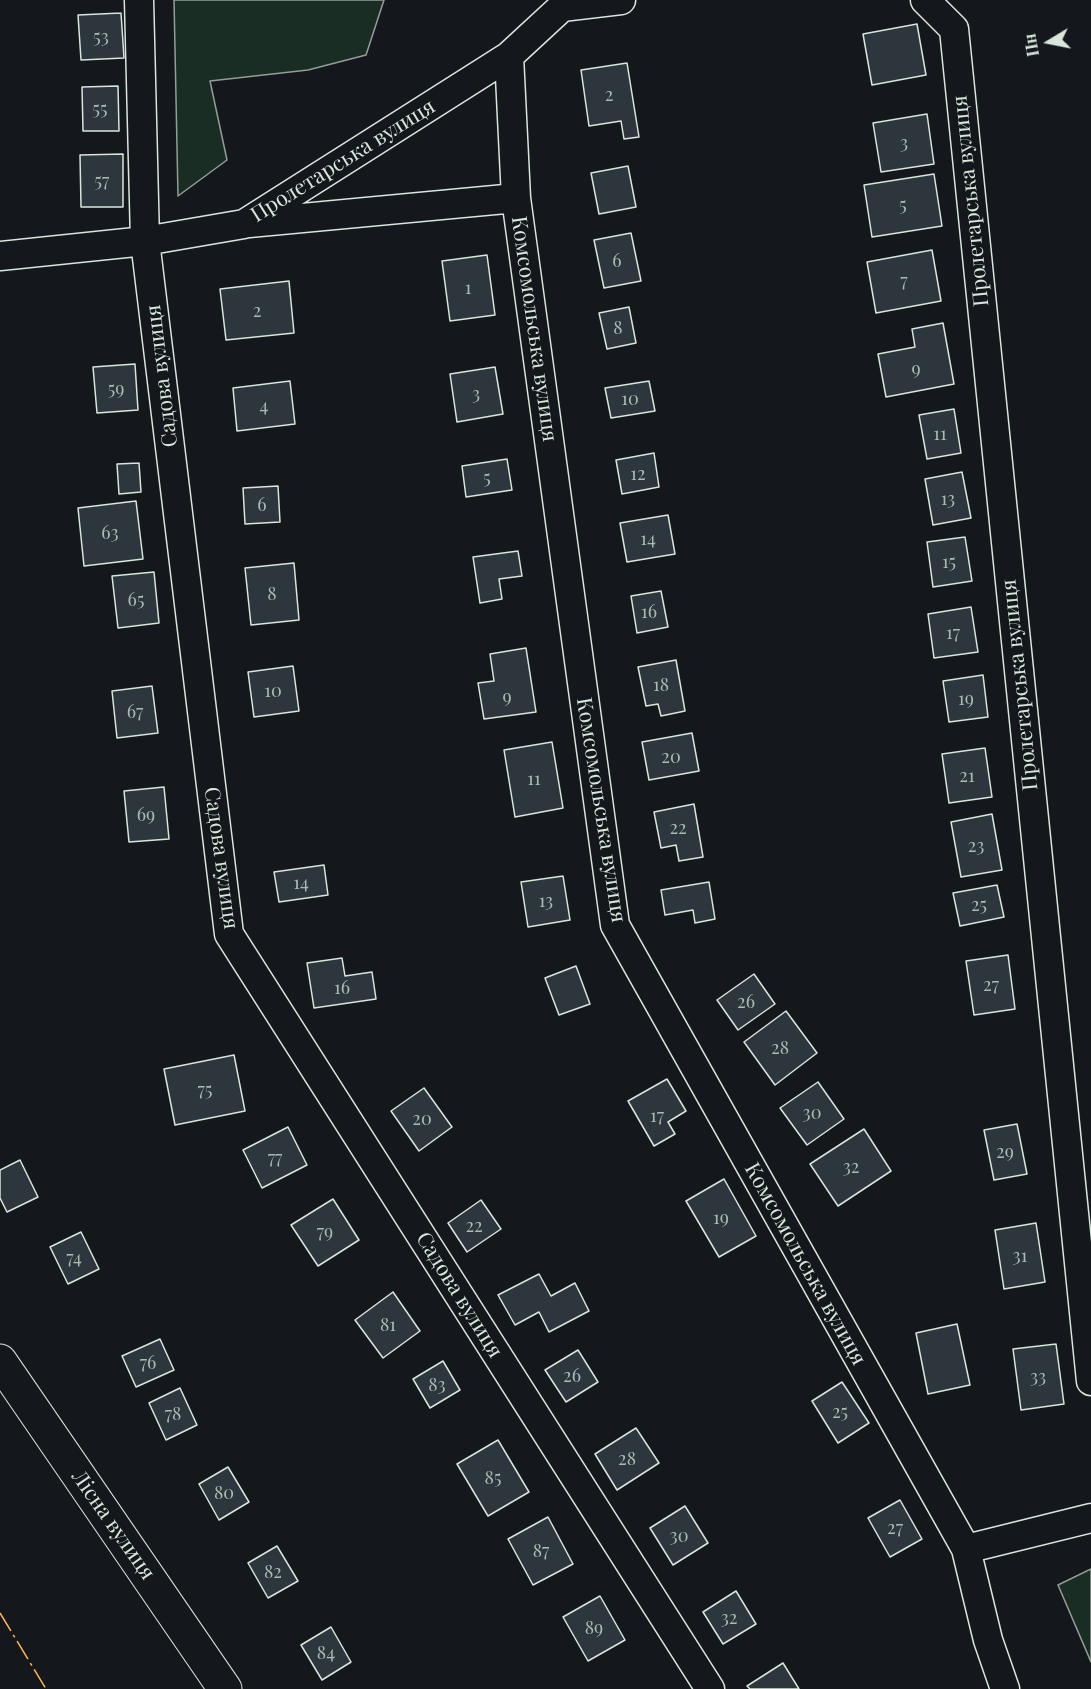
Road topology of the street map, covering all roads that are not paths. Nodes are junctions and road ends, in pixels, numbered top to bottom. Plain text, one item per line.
1 (140, 0) edge
2 (621, 0) edge
3 (925, 0) edge
4 (509, 56) junction
5 (516, 198) junction
6 (244, 224) junction
7 (146, 241) junction
8 (0, 256) edge
9 (0, 1361) edge
10 (1091, 1381) edge
11 (1091, 1518) edge
12 (966, 1550) junction
13 (225, 1689) edge
14 (710, 1689) edge
15 (1005, 1689) edge

1 - 7 street, Садова вулиця
2 - 4 street, Пролетарська вулиця
3 - 10 street, Пролетарська вулиця
4 - 5 street, Комсомольська вулиця
4 - 6 street, Пролетарська вулиця
5 - 6 street
5 - 12 street, Комсомольська вулиця
6 - 7 street, Пролетарська вулиця
7 - 8 street, Пролетарська вулиця
7 - 14 street, Садова вулиця
9 - 13 street, Лісна вулиця
11 - 12 street
12 - 15 street

